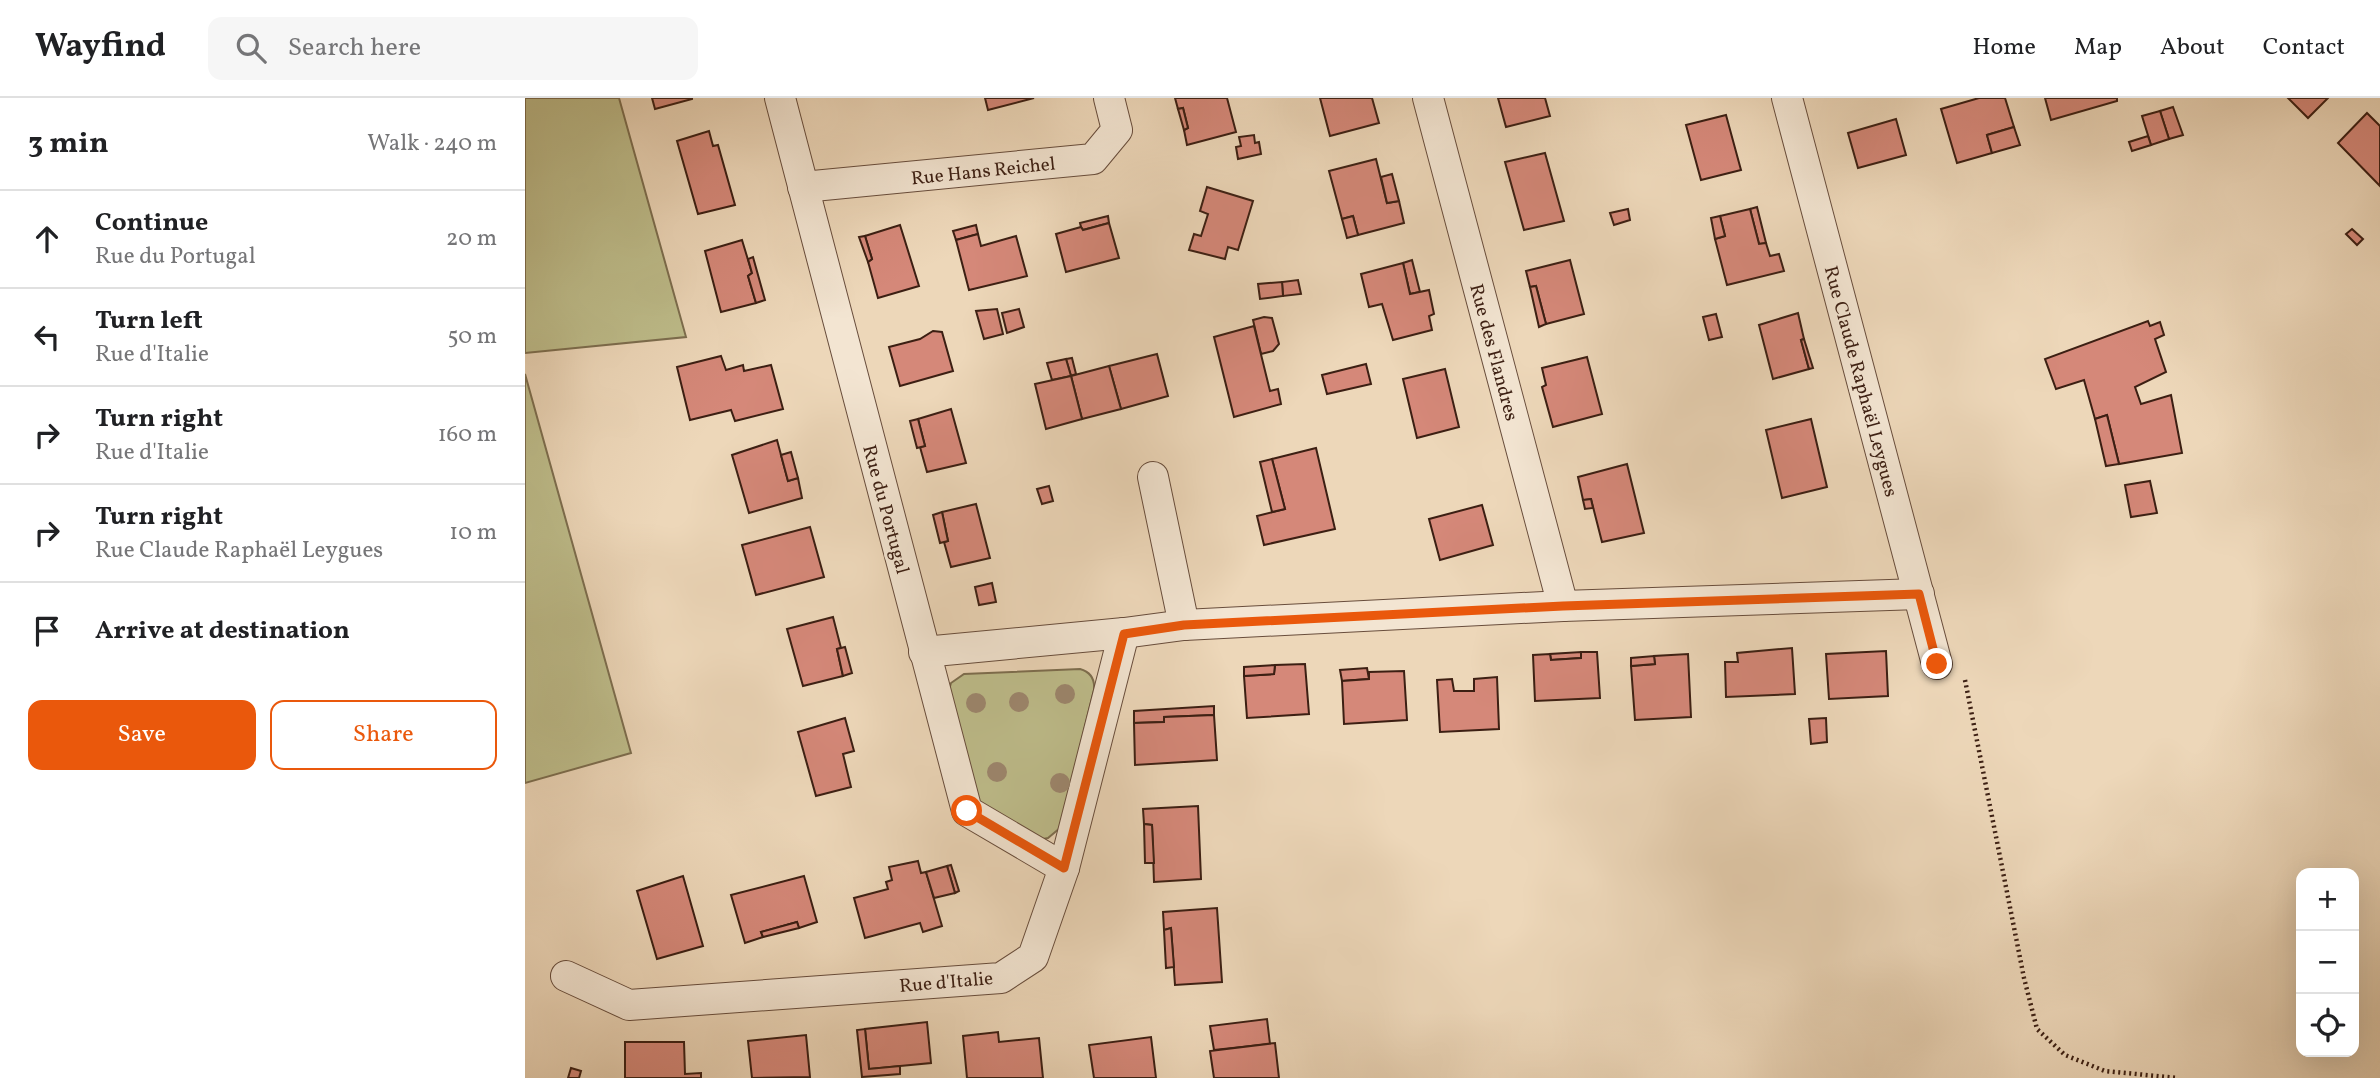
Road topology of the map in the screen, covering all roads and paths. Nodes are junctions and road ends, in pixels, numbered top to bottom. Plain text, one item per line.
1 (780, 98) edge
2 (1109, 98) edge
3 (1428, 98) edge
4 (1787, 98) edge
5 (803, 187) junction
6 (1153, 477) dead end
7 (1919, 594) junction
8 (1563, 606) junction
9 (1184, 625) junction
10 (1124, 634) junction
11 (924, 652) junction
12 (1950, 666) joint
13 (1064, 868) junction
14 (566, 976) dead end
15 (2177, 1078) edge

1 - 5 street, Rue du Portugal
2 - 5 street, Rue Hans Reichel
3 - 8 street, Rue des Flandres
4 - 7 street, Rue Claude Raphaël Leygues
5 - 11 street, Rue du Portugal
6 - 9 street
7 - 8 street
7 - 12 street, Rue Claude Raphaël Leygues
8 - 9 street
9 - 10 street
10 - 11 street
10 - 13 street, Rue d'Italie
11 - 13 street, Rue du Portugal
12 - 15 path
13 - 14 street, Rue d'Italie

